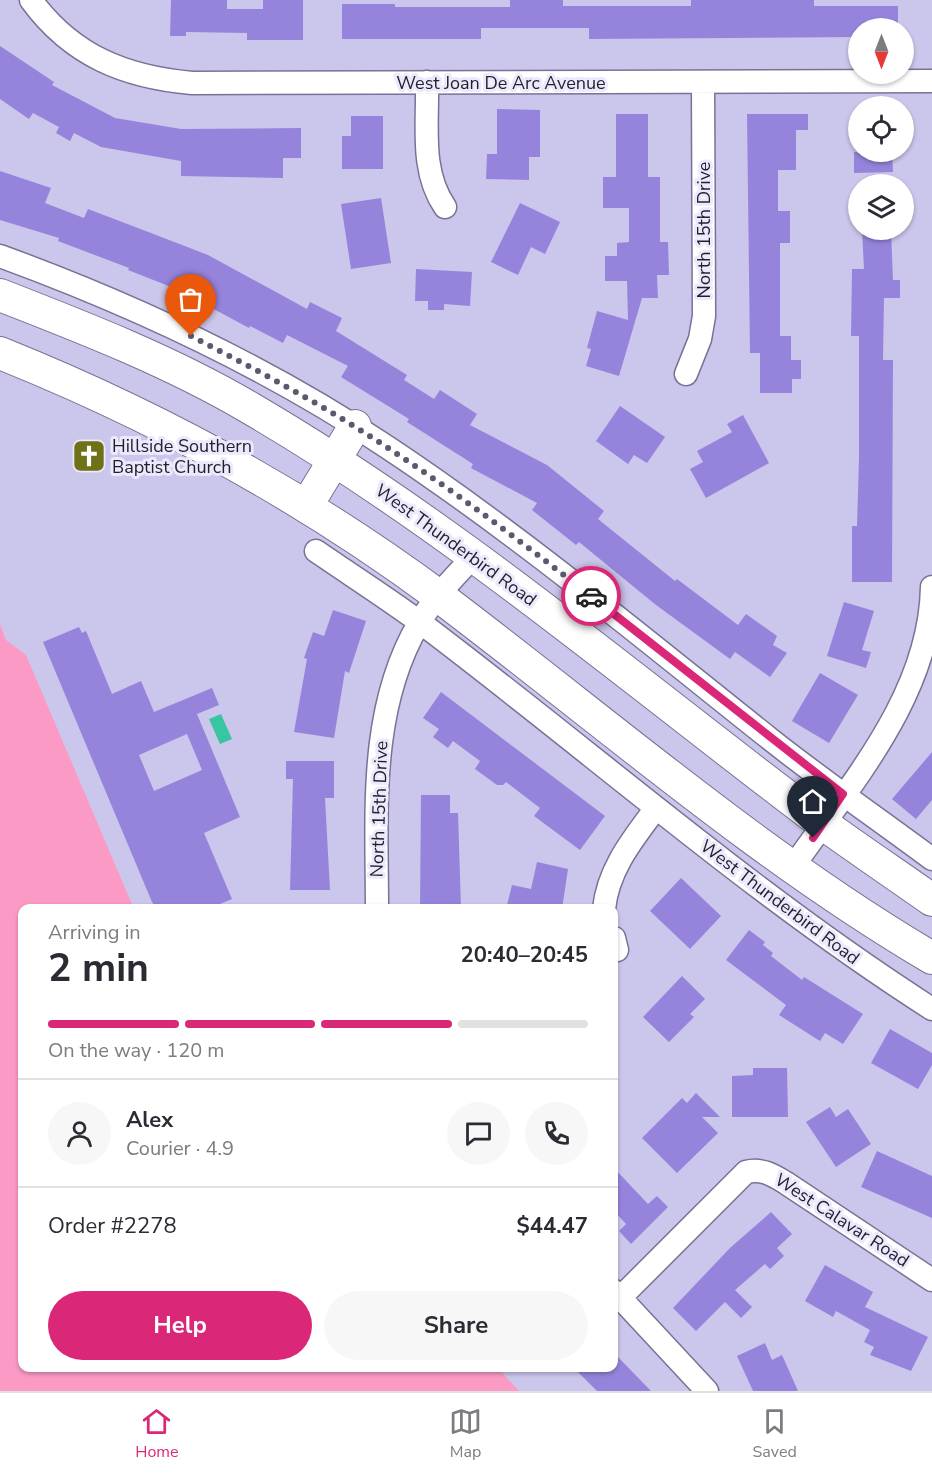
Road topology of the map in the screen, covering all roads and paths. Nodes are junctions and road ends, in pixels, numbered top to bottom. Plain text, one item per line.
1 (31, 0) edge
2 (932, 81) edge
3 (427, 82) junction
4 (703, 84) junction
5 (445, 207) dead end
6 (0, 256) edge
7 (0, 296) edge
8 (0, 353) edge
9 (686, 374) dead end
10 (355, 426) junction
11 (334, 459) junction
12 (307, 506) junction
13 (316, 551) dead end
14 (474, 556) junction
15 (932, 587) edge
16 (438, 596) junction
17 (420, 622) junction
18 (843, 794) junction
19 (656, 808) junction
20 (823, 823) junction
21 (932, 859) edge
22 (793, 867) junction
23 (932, 900) edge
24 (376, 904) edge
25 (605, 904) edge
26 (932, 958) edge
27 (932, 1009) edge
28 (932, 1280) edge
29 (618, 1294) edge
30 (618, 1296) edge
31 (707, 1391) edge

1 - 3 street, West Joan De Arc Avenue
2 - 4 street, West Joan De Arc Avenue
3 - 4 street, West Joan De Arc Avenue
3 - 5 street
4 - 9 street, North 15th Drive
6 - 10 street
7 - 11 main road, West Thunderbird Road
8 - 12 main road, West Thunderbird Road
10 - 11 main road
10 - 18 street
11 - 12 main road
11 - 14 main road, West Thunderbird Road
12 - 16 main road, West Thunderbird Road
13 - 17 street, West Thunderbird Road
14 - 16 street, North 15th Drive
14 - 20 main road, West Thunderbird Road
15 - 18 street
16 - 17 street, North 15th Drive
16 - 22 main road, West Thunderbird Road
17 - 19 street, West Thunderbird Road
17 - 24 street, North 15th Drive
18 - 20 street
18 - 21 street
19 - 25 street
19 - 27 street, West Thunderbird Road
20 - 22 street
20 - 23 main road, West Thunderbird Road
22 - 26 main road, West Thunderbird Road
28 - 29 street, West Calavar Road
30 - 31 street

